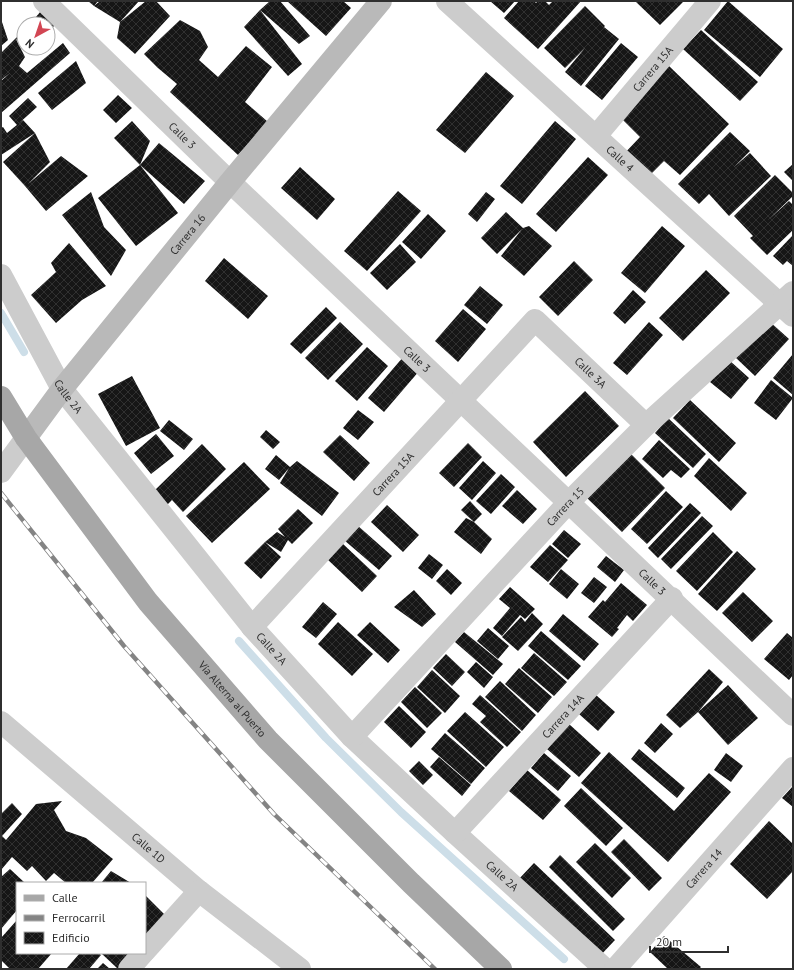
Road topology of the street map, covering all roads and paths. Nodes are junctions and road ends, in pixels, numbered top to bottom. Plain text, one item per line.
1 (44, 1) edge
2 (381, 1) edge
3 (447, 1) edge
4 (710, 1) edge
5 (596, 136) junction
6 (230, 182) junction
7 (1, 275) edge
8 (789, 304) edge
9 (535, 320) joint
10 (59, 393) junction
11 (1, 397) edge
12 (461, 400) junction
13 (646, 425) junction
14 (26, 438) junction
15 (1, 472) edge
16 (569, 502) junction
17 (672, 598) junction
18 (252, 627) junction
19 (793, 715) edge
20 (2, 725) edge
21 (352, 737) junction
22 (793, 768) edge
23 (454, 833) junction
24 (199, 891) junction
25 (146, 950) edge
26 (142, 954) edge
27 (129, 969) edge
28 (300, 969) edge
29 (501, 969) edge
30 (605, 969) edge
31 (615, 969) edge

1 - 6 street, Calle 3
2 - 6 street, Carrera 16
3 - 5 street, Calle 4
4 - 5 street, Carrera 15A
5 - 8 street, Calle 4
6 - 10 street, Carrera 16
6 - 12 street, Calle 3
7 - 10 street, Calle 2A
8 - 13 street, Carrera 15
9 - 12 street, Carrera 15A
9 - 13 street, Calle 3A
10 - 14 street, Carrera 16
10 - 18 street, Calle 2A
11 - 14 main road, Vía Alterna al Puerto
12 - 16 street, Calle 3
12 - 18 street, Carrera 15A
13 - 16 street, Carrera 15
14 - 15 street, Carrera 16
14 - 29 main road, Vía Alterna al Puerto
16 - 17 street, Calle 3
16 - 21 street, Carrera 15
17 - 19 street, Calle 3
17 - 23 street, Carrera 14A
18 - 21 street, Calle 2A
20 - 24 street, Calle 1D
21 - 23 street, Calle 2A
22 - 31 street, Carrera 14
23 - 30 street, Calle 2A
24 - 25 street
24 - 28 street, Calle 1D
26 - 27 street

